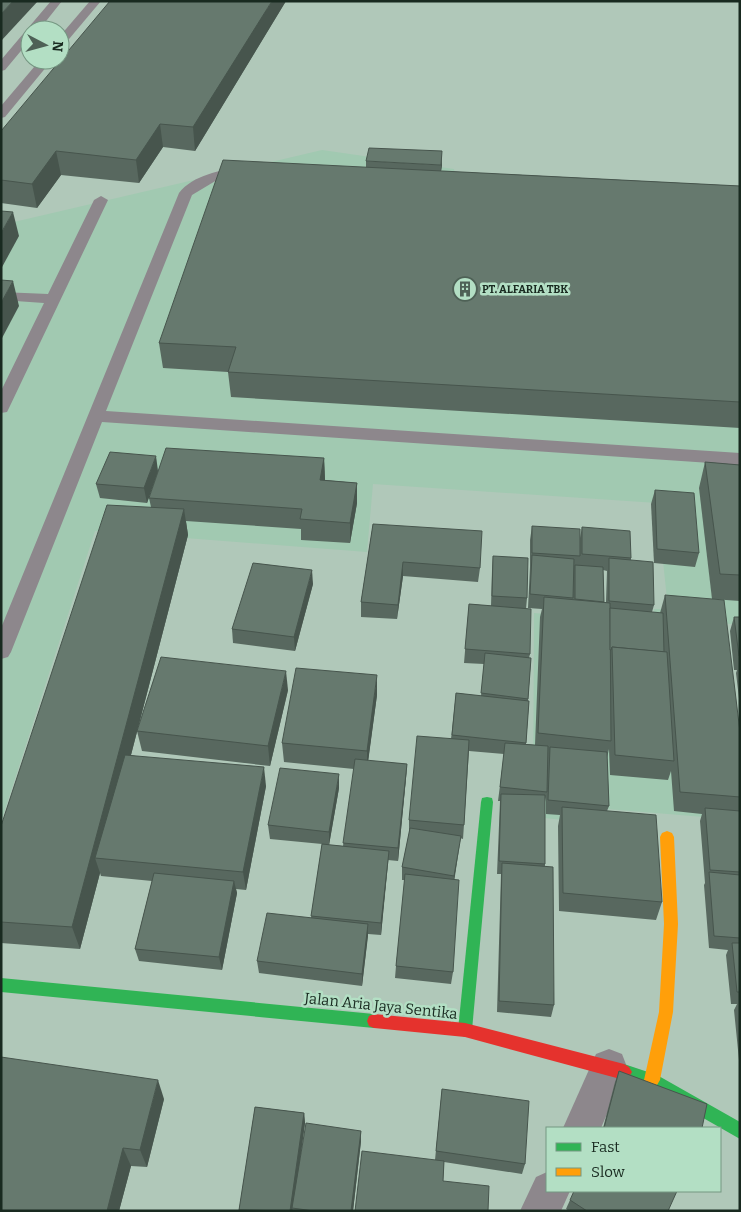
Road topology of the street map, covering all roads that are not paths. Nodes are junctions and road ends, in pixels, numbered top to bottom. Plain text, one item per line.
1 (57, 1) edge
2 (96, 1) edge
3 (41, 20) edge
4 (70, 31) edge
5 (20, 51) edge
6 (1, 68) edge
7 (38, 70) edge
8 (1, 114) edge
9 (257, 170) edge
10 (101, 200) dead end
11 (1, 296) edge
12 (52, 299) junction
13 (1, 408) edge
14 (97, 416) junction
15 (740, 459) edge
16 (6, 628) edge
17 (1, 652) edge
18 (487, 802) dead end
19 (667, 838) dead end
20 (1, 985) edge
21 (465, 1030) junction
22 (610, 1068) junction
23 (652, 1080) junction
24 (582, 1127) edge
25 (740, 1131) edge
26 (550, 1192) edge
27 (540, 1211) edge

1 - 3 lane
2 - 4 lane
5 - 6 lane
7 - 8 lane
9 - 14 lane
10 - 12 lane
11 - 12 lane
12 - 13 lane
14 - 15 lane
14 - 16 lane
16 - 17 lane
18 - 21 street
19 - 23 street
20 - 21 street, Jalan Aria Jaya Sentika
21 - 22 street, Jalan Aria Jaya Sentika
22 - 23 street, Jalan Aria Jaya Sentika
22 - 24 street
23 - 25 street, Jalan Aria Jaya Sentika
26 - 27 street

